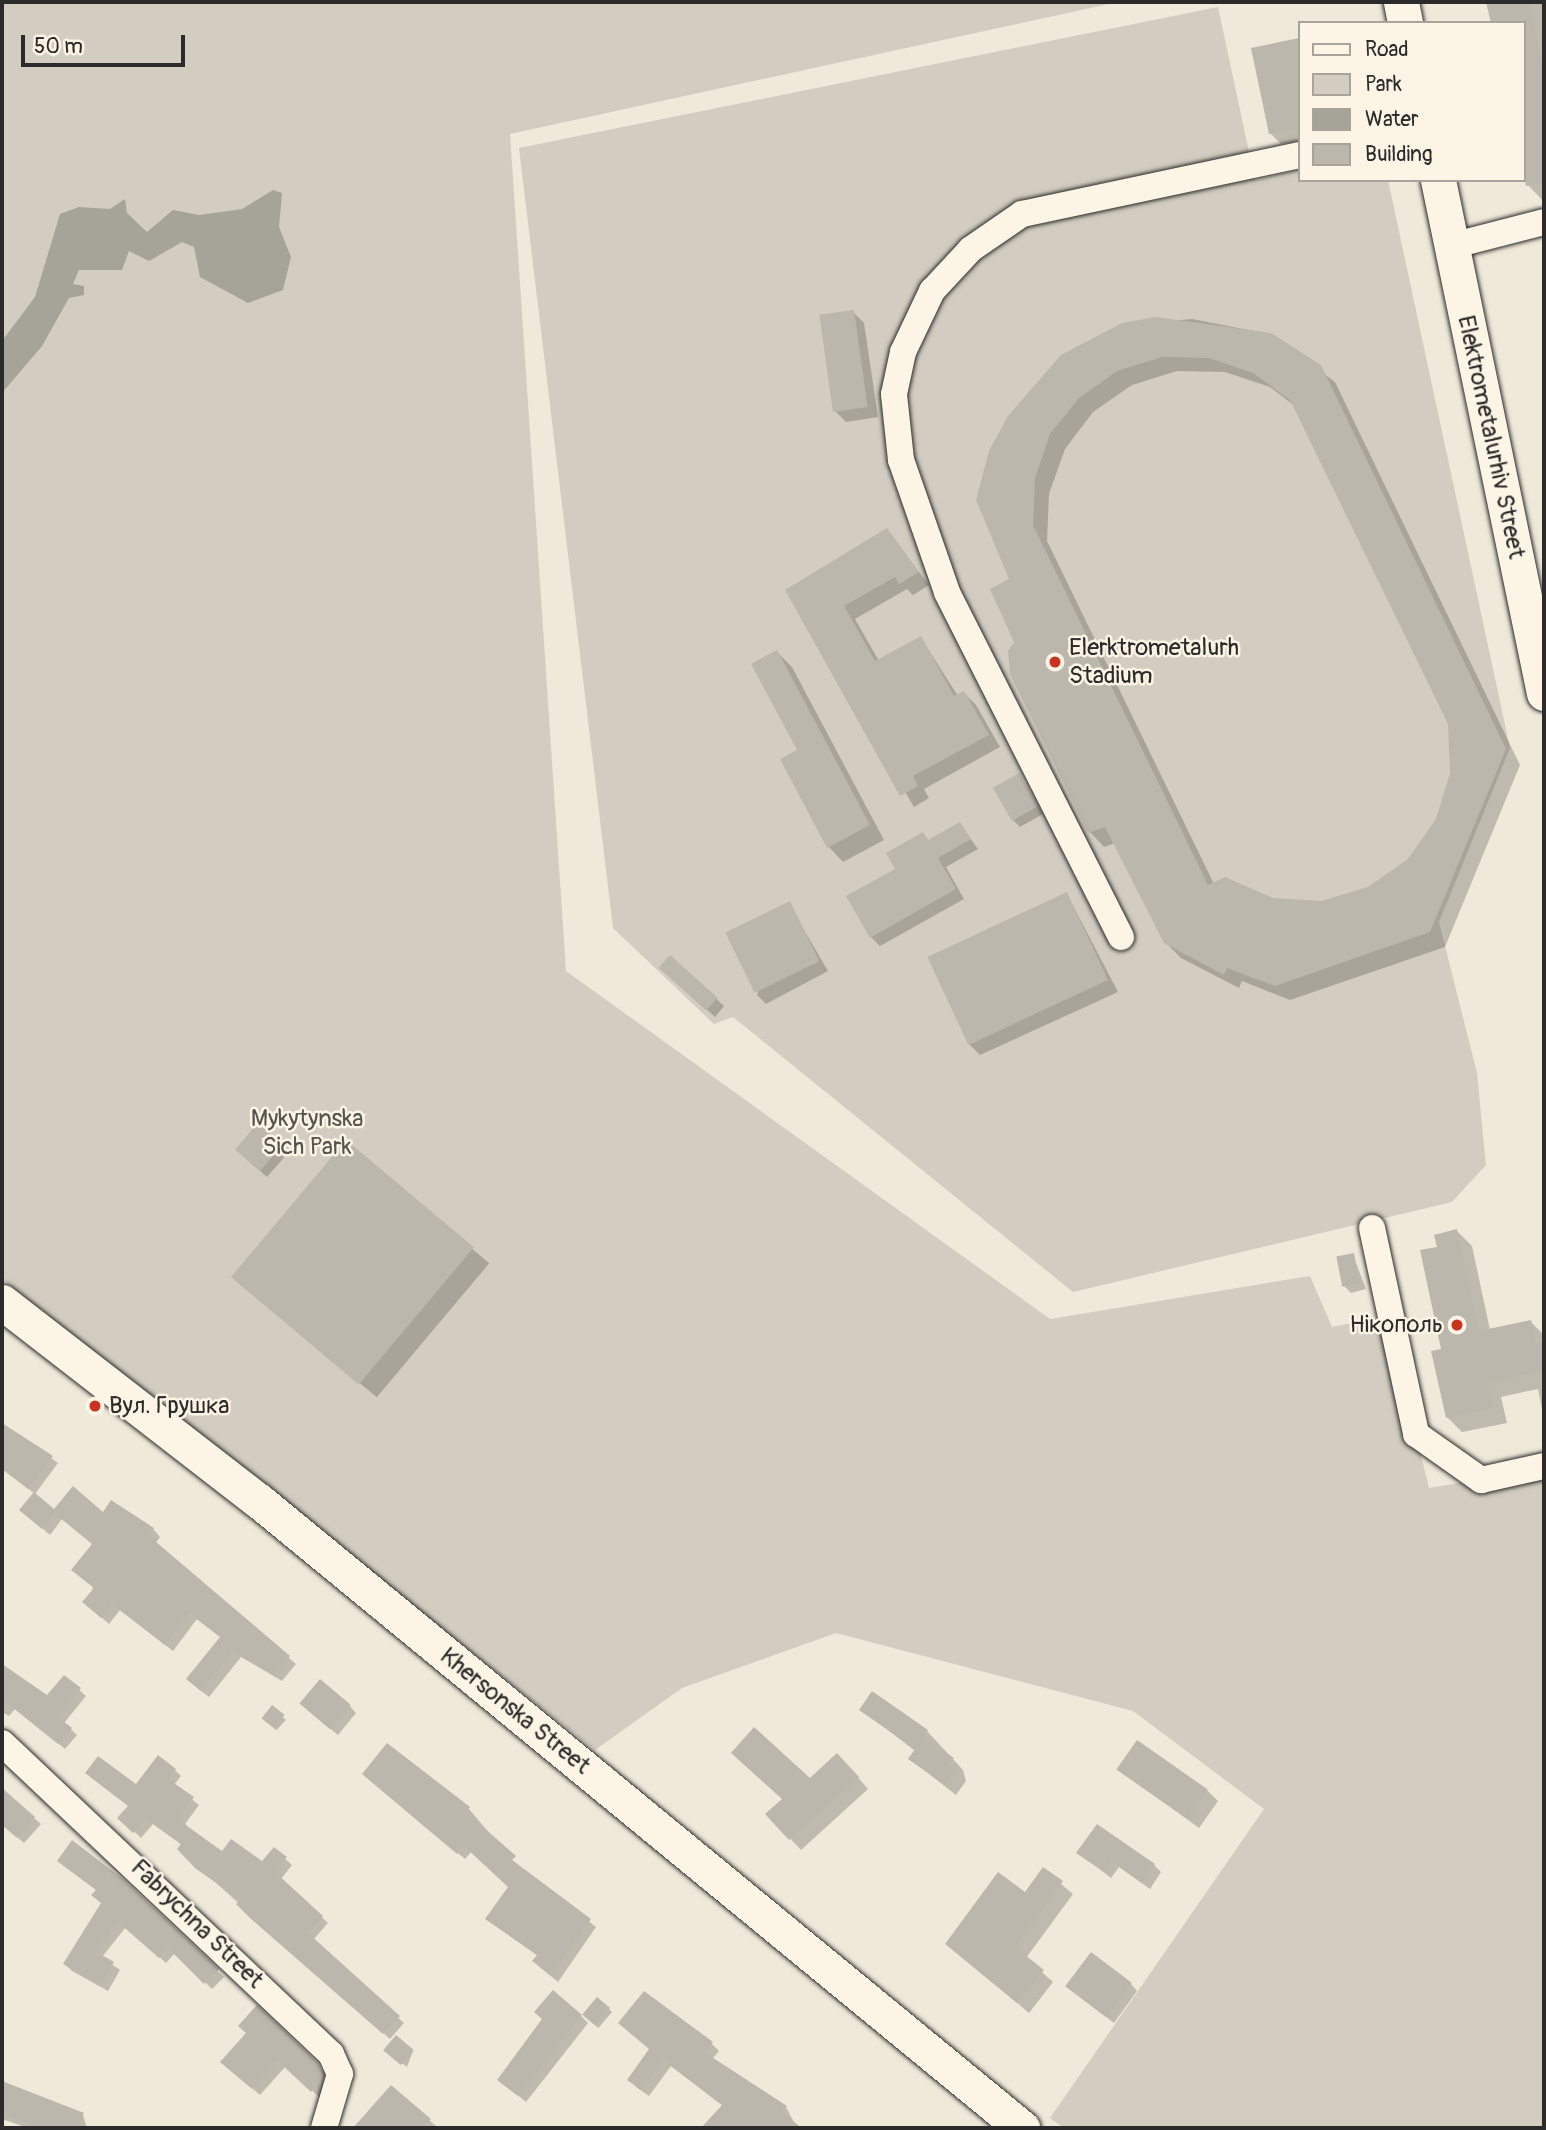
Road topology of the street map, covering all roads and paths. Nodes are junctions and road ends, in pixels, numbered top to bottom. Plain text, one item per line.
1 (1401, 2) edge
2 (1405, 21) edge
3 (1298, 155) edge
4 (1438, 182) edge
5 (1544, 222) edge
6 (1451, 246) junction
7 (1544, 693) edge
8 (1121, 937) dead end
9 (1373, 1228) dead end
10 (6, 1314) edge
11 (1544, 1466) edge
12 (2, 1743) edge
13 (324, 2128) edge
14 (1022, 2128) edge

1 - 2 main road
3 - 8 street
4 - 6 main road, Elektrometalurhiv Street
5 - 6 street
6 - 7 main road, Elektrometalurhiv Street
9 - 11 street
10 - 14 main road, Khersonska Street
12 - 13 street, Fabrychna Street

